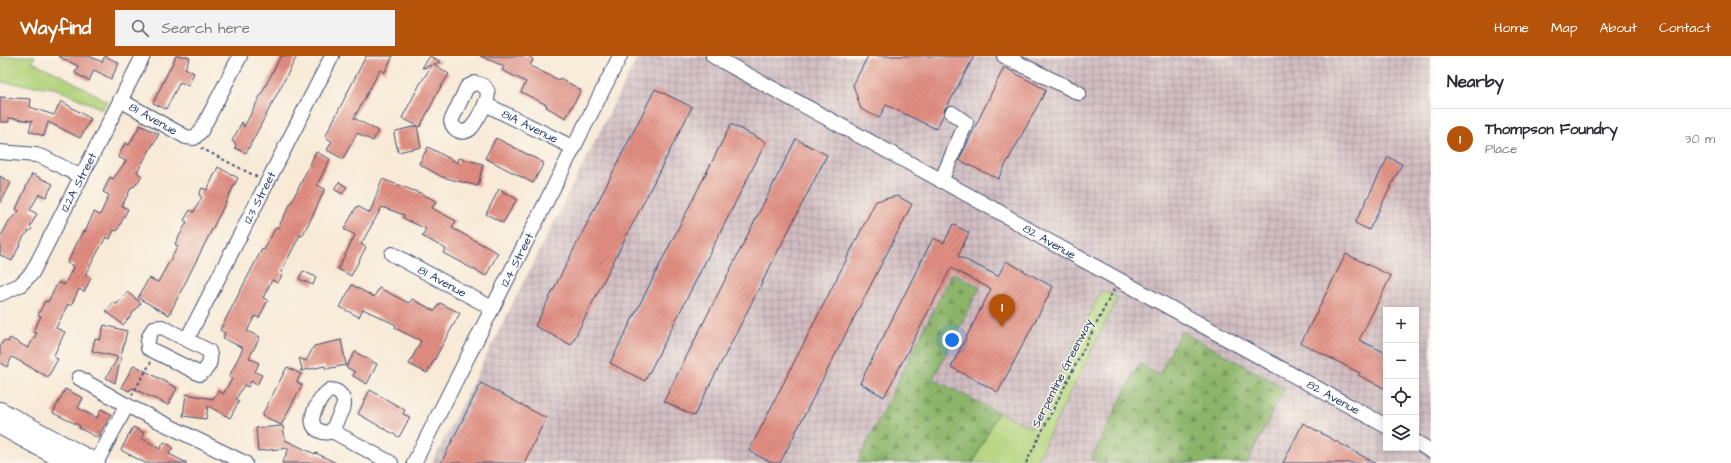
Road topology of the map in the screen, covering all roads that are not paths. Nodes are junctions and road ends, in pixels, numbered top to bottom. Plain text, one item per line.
1 (143, 56) edge
2 (240, 56) edge
3 (332, 56) edge
4 (620, 56) edge
5 (713, 56) edge
6 (1004, 56) edge
7 (1079, 93) dead end
8 (120, 100) junction
9 (485, 104) dead end
10 (952, 113) dead end
11 (574, 148) junction
12 (0, 152) edge
13 (80, 176) junction
14 (940, 180) junction
15 (392, 254) dead end
16 (0, 294) edge
17 (492, 308) junction
18 (187, 339) dead end
19 (79, 378) dead end
20 (128, 403) junction
21 (0, 411) edge
22 (1383, 424) edge
23 (0, 426) edge
24 (332, 431) dead end
25 (1419, 444) edge
26 (1431, 451) edge
27 (49, 458) edge
28 (69, 463) edge
29 (85, 463) edge
30 (95, 463) edge
31 (245, 463) edge
32 (391, 463) edge
33 (414, 463) edge

1 - 8 street, 122A Street
2 - 8 street, 81 Avenue
3 - 18 street, 123 Street
4 - 11 street, 124 Street
5 - 14 street, 82 Avenue
6 - 7 street
8 - 13 street, 122A Street
9 - 11 street, 81A Avenue
10 - 14 street
11 - 17 street, 124 Street
12 - 13 street
13 - 16 street, 122A Street
14 - 22 street, 82 Avenue
15 - 17 street, 81 Avenue
17 - 33 street, 124 Street
19 - 20 street
20 - 30 street
20 - 31 street
21 - 30 main road
23 - 27 main road
24 - 32 street
25 - 26 street
27 - 28 main road
27 - 29 main road

